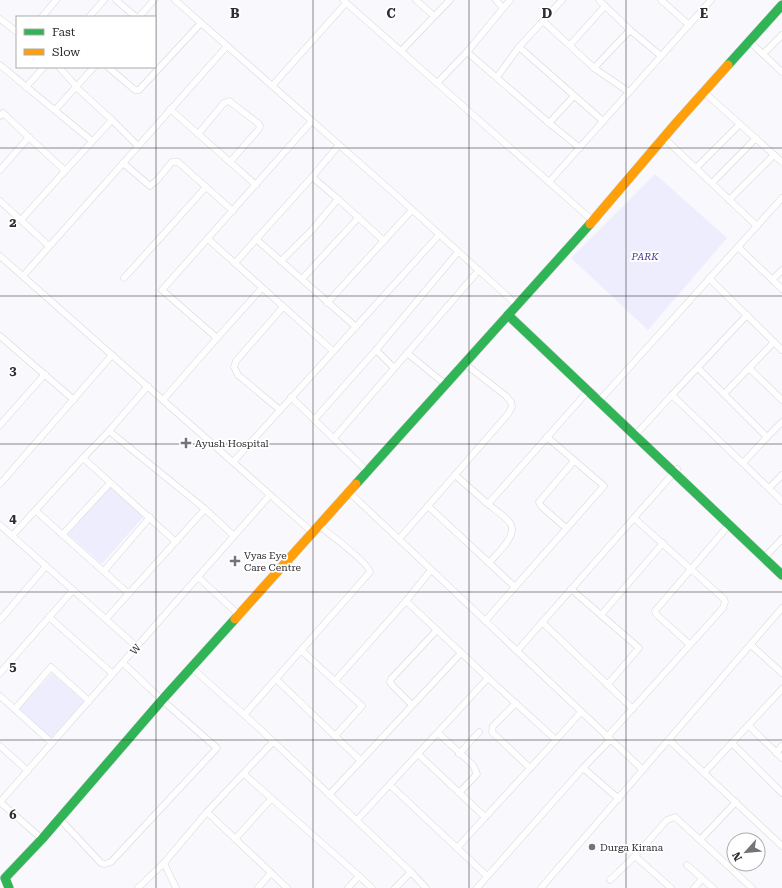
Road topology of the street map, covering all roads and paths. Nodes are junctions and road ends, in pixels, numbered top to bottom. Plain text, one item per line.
1 (56, 0) edge
2 (104, 0) edge
3 (116, 0) edge
4 (154, 0) edge
5 (175, 0) edge
6 (416, 0) edge
7 (450, 0) edge
8 (496, 0) edge
9 (510, 0) edge
10 (562, 0) edge
11 (599, 0) edge
12 (661, 0) edge
13 (711, 0) edge
14 (345, 1) edge
15 (782, 5) edge
16 (605, 6) junction
17 (503, 8) junction
18 (43, 16) edge
19 (90, 16) edge
20 (135, 16) edge
21 (140, 16) edge
22 (434, 16) junction
23 (0, 19) edge
24 (543, 22) junction
25 (200, 23) junction
26 (689, 25) junction
27 (630, 30) junction
28 (16, 31) edge
29 (782, 35) edge
30 (749, 41) junction
31 (570, 45) junction
32 (227, 46) junction
33 (519, 47) junction
34 (401, 51) junction
35 (467, 52) junction
36 (763, 54) junction
37 (661, 56) junction
38 (0, 65) edge
39 (43, 68) edge
40 (60, 68) edge
41 (93, 68) edge
42 (109, 68) edge
43 (594, 68) junction
44 (782, 72) edge
45 (497, 77) junction
46 (436, 83) junction
47 (76, 86) junction
48 (272, 86) junction
49 (26, 87) junction
50 (629, 92) junction
51 (704, 92) junction
52 (574, 96) junction
53 (170, 109) junction
54 (54, 110) junction
55 (1, 114) edge
56 (112, 120) junction
57 (312, 121) junction
58 (603, 121) junction
59 (549, 123) junction
60 (740, 124) junction
61 (198, 134) junction
62 (29, 137) junction
63 (664, 138) junction
64 (756, 138) junction
65 (92, 141) junction
66 (339, 145) junction
67 (138, 146) junction
68 (580, 148) junction
69 (774, 155) junction
70 (230, 162) junction
71 (782, 162) edge
72 (123, 163) junction
73 (696, 168) junction
74 (0, 170) edge
75 (65, 171) junction
76 (312, 177) junction
77 (549, 182) junction
78 (712, 183) junction
79 (256, 185) junction
80 (206, 187) junction
81 (782, 198) edge
82 (338, 199) junction
83 (729, 200) junction
84 (0, 201) edge
85 (412, 210) junction
86 (233, 211) junction
87 (359, 217) junction
88 (21, 220) junction
89 (593, 221) junction
90 (757, 226) junction
91 (439, 235) junction
92 (208, 239) junction
93 (256, 239) junction
94 (384, 241) junction
95 (49, 246) junction
96 (738, 247) junction
97 (458, 252) junction
98 (0, 256) edge
99 (281, 261) junction
100 (235, 263) junction
101 (479, 270) junction
102 (782, 270) edge
103 (23, 276) junction
104 (124, 278) dead end
105 (709, 278) junction
106 (302, 279) junction
107 (772, 280) junction
108 (262, 288) junction
109 (782, 289) edge
110 (328, 303) junction
111 (283, 307) junction
112 (512, 310) junction
113 (747, 315) junction
114 (356, 327) junction
115 (0, 336) edge
116 (217, 338) junction
117 (774, 342) junction
118 (376, 350) junction
119 (782, 350) edge
120 (333, 352) junction
121 (408, 353) junction
122 (112, 355) junction
123 (464, 363) junction
124 (394, 368) junction
125 (698, 368) junction
126 (749, 368) junction
127 (45, 374) junction
128 (445, 384) junction
129 (148, 386) junction
130 (588, 391) junction
131 (724, 394) junction
132 (672, 395) junction
133 (291, 397) junction
134 (74, 400) junction
135 (163, 400) junction
136 (601, 400) junction
137 (782, 400) edge
138 (280, 410) junction
139 (314, 420) junction
140 (782, 422) edge
141 (0, 425) edge
142 (109, 431) junction
143 (638, 432) junction
144 (547, 437) junction
145 (768, 437) junction
146 (334, 438) junction
147 (82, 458) junction
148 (574, 461) junction
149 (233, 462) junction
150 (743, 463) junction
151 (675, 470) junction
152 (367, 471) junction
153 (455, 475) junction
154 (782, 475) edge
155 (110, 483) junction
156 (0, 484) edge
157 (769, 488) junction
158 (348, 491) junction
159 (270, 495) junction
160 (782, 501) edge
161 (488, 504) junction
162 (428, 506) junction
163 (205, 509) junction
164 (36, 510) junction
165 (150, 517) junction
166 (634, 518) junction
167 (0, 525) edge
168 (729, 525) junction
169 (315, 528) junction
170 (566, 528) junction
171 (62, 534) junction
172 (12, 536) junction
173 (234, 536) junction
174 (399, 539) junction
175 (782, 539) edge
176 (176, 542) junction
177 (663, 544) junction
178 (766, 556) junction
179 (489, 563) junction
180 (46, 566) junction
181 (782, 568) edge
182 (691, 569) junction
183 (431, 570) junction
184 (104, 571) junction
185 (782, 575) edge
186 (198, 577) junction
187 (515, 587) junction
188 (73, 590) junction
189 (570, 590) junction
190 (129, 594) junction
191 (406, 602) junction
192 (782, 608) edge
193 (238, 614) junction
194 (601, 616) junction
195 (50, 617) junction
196 (106, 619) junction
197 (0, 620) edge
198 (485, 621) junction
199 (542, 622) junction
200 (437, 630) junction
201 (689, 644) junction
202 (751, 645) junction
203 (137, 647) junction
204 (301, 650) junction
205 (516, 651) junction
206 (461, 652) junction
207 (123, 663) junction
208 (191, 667) junction
209 (782, 673) edge
210 (0, 674) edge
211 (113, 674) junction
212 (488, 678) junction
213 (276, 679) junction
214 (335, 681) junction
215 (607, 685) junction
216 (782, 689) edge
217 (0, 696) edge
218 (162, 700) junction
219 (89, 701) junction
220 (516, 703) junction
221 (412, 705) junction
222 (15, 709) junction
223 (633, 709) junction
224 (581, 712) junction
225 (244, 715) junction
226 (748, 726) junction
227 (479, 732) dead end
228 (438, 734) junction
229 (335, 736) junction
230 (609, 738) junction
231 (556, 740) junction
232 (669, 740) junction
233 (274, 742) junction
234 (52, 743) junction
235 (732, 743) junction
236 (0, 746) edge
237 (782, 746) edge
238 (776, 753) junction
239 (418, 754) junction
240 (459, 754) junction
241 (782, 758) edge
242 (361, 760) junction
243 (530, 768) junction
244 (583, 768) junction
245 (643, 770) junction
246 (28, 771) junction
247 (704, 773) junction
248 (244, 774) junction
249 (390, 785) junction
250 (459, 793) junction
251 (782, 793) edge
252 (329, 795) junction
253 (271, 798) junction
254 (618, 799) junction
255 (0, 802) edge
256 (736, 802) junction
257 (207, 812) junction
258 (485, 817) junction
259 (59, 818) junction
260 (357, 820) junction
261 (42, 839) junction
262 (235, 839) junction
263 (700, 840) junction
264 (782, 846) edge
265 (456, 848) junction
266 (635, 856) junction
267 (164, 863) junction
268 (687, 865) dead end
269 (411, 872) junction
270 (271, 873) junction
271 (359, 876) junction
272 (487, 876) junction
273 (2, 879) edge
274 (702, 879) junction
275 (610, 880) dead end
276 (9, 888) edge
277 (138, 888) edge
278 (176, 888) edge
279 (258, 888) edge
280 (287, 888) edge
281 (348, 888) edge
282 (372, 888) edge
283 (395, 888) edge
284 (426, 888) edge
285 (477, 888) edge
286 (541, 888) edge
287 (671, 888) edge
288 (694, 888) edge
289 (713, 888) edge
290 (752, 888) edge

1 - 18 street
2 - 19 street
3 - 20 street
4 - 21 street
5 - 25 street
6 - 22 street
7 - 22 street
8 - 17 street
9 - 17 street
10 - 24 street
11 - 16 street
12 - 26 street
13 - 26 street
14 - 34 street
14 - 48 street
15 - 30 street
16 - 27 street
16 - 31 street
17 - 35 street
22 - 34 street
23 - 28 street
24 - 31 street
24 - 33 street
25 - 32 street
25 - 42 street
26 - 37 street
27 - 37 street
27 - 43 street
29 - 36 street
30 - 36 street
30 - 51 street
31 - 43 street
32 - 48 street
32 - 53 street
33 - 45 street
33 - 52 street
34 - 46 street
35 - 45 street
35 - 46 street
36 - 44 street
37 - 50 street
38 - 49 street
39 - 49 street
40 - 47 street
41 - 47 street
43 - 50 street
45 - 59 street
46 - 77 street
47 - 54 street
47 - 56 street
48 - 57 street
49 - 54 street
50 - 58 street
51 - 60 street
51 - 63 street
52 - 58 street
52 - 59 street
53 - 61 street
53 - 67 street
54 - 65 street
55 - 62 street
56 - 65 street
56 - 67 street
57 - 66 street
57 - 79 street
58 - 68 street
59 - 68 street
60 - 64 street
60 - 73 street
61 - 70 street
61 - 70 street
62 - 74 street
62 - 75 street
63 - 73 street
63 - 89 street
64 - 69 street
64 - 78 street
65 - 75 street
66 - 76 street
66 - 85 street
67 - 72 street
68 - 77 street
69 - 71 street
69 - 83 street
70 - 79 street
72 - 80 street
72 - 95 street
73 - 78 street
75 - 88 street
76 - 82 street
76 - 93 street
77 - 89 street
78 - 83 street
79 - 86 street
80 - 86 street
80 - 104 street
81 - 90 street
82 - 87 street
82 - 99 street
83 - 90 street
84 - 88 street
85 - 91 street
85 - 94 street
86 - 92 street
87 - 94 street
87 - 106 street
88 - 95 street
89 - 112 street
90 - 96 street
91 - 97 street
91 - 114 street
92 - 100 street
92 - 116 street
93 - 99 street
93 - 100 street
94 - 110 street
95 - 103 street
96 - 105 street
96 - 107 street
97 - 101 street
97 - 118 street
98 - 103 street
99 - 106 street
100 - 108 street
101 - 112 street
101 - 121 street
102 - 107 street
103 - 122 street
105 - 113 street
105 - 136 street
106 - 110 street
107 - 109 street
108 - 111 street
108 - 116 street
110 - 114 street
111 - 120 street
111 - 138 street
112 - 123 street
112 - 130 street
112 - 136 street
113 - 117 street
113 - 125 street
114 - 120 street
115 - 127 street
116 - 135 street
117 - 119 street
117 - 126 street
118 - 124 street
118 - 139 street
120 - 133 street
121 - 124 street
121 - 128 street
122 - 129 street
122 - 134 street
123 - 128 street
123 - 153 street
124 - 146 street
125 - 131 street
125 - 132 street
126 - 131 street
126 - 137 street
127 - 134 street
127 - 141 street
128 - 152 street
129 - 135 street
129 - 142 street
130 - 136 street
130 - 144 street
131 - 145 street
132 - 143 street
132 - 150 street
133 - 138 street
133 - 139 street
134 - 156 street
135 - 149 street
136 - 143 street
136 - 151 street
138 - 149 street
139 - 146 street
140 - 145 street
142 - 147 street
142 - 163 street
143 - 151 street
144 - 148 street
144 - 161 street
145 - 150 street
146 - 152 street
147 - 155 street
147 - 164 street
148 - 170 street
148 - 170 street
149 - 159 street
150 - 157 street
151 - 166 street
151 - 168 street
151 - 178 street
152 - 158 street
153 - 161 street
153 - 162 street
154 - 157 street
155 - 165 street
155 - 171 street
157 - 160 street
158 - 169 street
158 - 174 street
159 - 169 street
159 - 173 street, W
161 - 179 street
162 - 174 street
162 - 179 street
163 - 173 street
163 - 176 street
164 - 171 street
164 - 172 street
165 - 176 street
165 - 184 street
166 - 177 street
166 - 189 street
167 - 172 street
168 - 178 street
168 - 182 street
169 - 193 street
169 - 204 street
170 - 187 street
171 - 184 street
172 - 180 street
173 - 186 street, W
174 - 183 street
175 - 178 street
176 - 190 street
177 - 182 street
177 - 194 street
178 - 181 street
178 - 185 street
179 - 187 street
180 - 188 street
180 - 197 street
182 - 201 street
182 - 201 street
183 - 191 street
183 - 198 street
184 - 190 street
186 - 193 street
186 - 203 street, W
187 - 198 street
188 - 195 street
188 - 196 street
189 - 194 street
189 - 199 street
190 - 196 street
191 - 200 street
191 - 214 street
192 - 202 street
193 - 208 street
194 - 215 street
195 - 210 street
195 - 211 street
196 - 203 street
198 - 205 street
199 - 205 street
199 - 215 street
200 - 206 street
200 - 221 street
201 - 223 street
202 - 209 street
202 - 232 street
203 - 207 street, W
204 - 213 street
204 - 214 street
205 - 224 street
206 - 212 street
206 - 221 street
207 - 211 street, W
207 - 218 street
208 - 218 street
208 - 225 street
211 - 219 street, W
212 - 220 street
212 - 228 street
213 - 225 street
213 - 229 street
214 - 229 street
215 - 223 street
216 - 226 street
217 - 222 street
218 - 259 street
218 - 259 street
219 - 222 street
219 - 234 street, W
220 - 231 street
220 - 243 street
221 - 242 street
222 - 234 street
223 - 230 street
224 - 230 street
224 - 231 street
225 - 233 street
226 - 235 street
226 - 238 street
227 - 240 street
228 - 239 street
228 - 240 street
229 - 242 street
230 - 244 street
230 - 245 street
231 - 243 street
232 - 245 street
232 - 247 street
233 - 248 street
233 - 252 street
234 - 246 street, W
235 - 247 street
235 - 251 street
236 - 246 street
237 - 238 street
238 - 241 street
239 - 249 street
239 - 250 street
240 - 250 street
242 - 252 street
243 - 258 street
244 - 254 street
244 - 272 street
245 - 254 street
246 - 255 street, W
247 - 256 street
248 - 253 street
248 - 257 street
249 - 260 street
249 - 265 street
250 - 258 street
252 - 260 street
253 - 262 street
253 - 271 street
254 - 286 street
255 - 261 street
256 - 263 street
256 - 264 street
257 - 262 street
257 - 267 street
258 - 265 street
259 - 261 street
260 - 269 street
261 - 273 street
262 - 270 street
263 - 266 street
263 - 290 street
265 - 272 street
266 - 275 street
266 - 287 street
267 - 277 street
267 - 278 street
268 - 274 street
269 - 283 street
269 - 284 street
270 - 279 street
270 - 280 street
271 - 281 street
271 - 282 street
272 - 285 street
273 - 276 street
274 - 288 street
274 - 289 street

